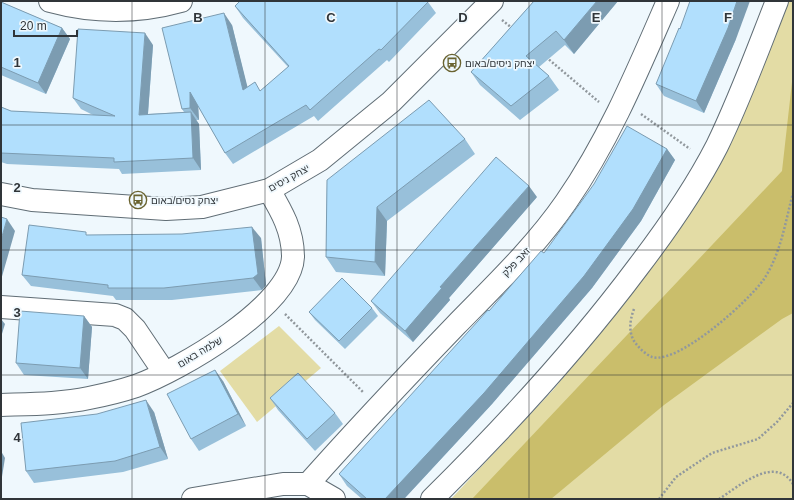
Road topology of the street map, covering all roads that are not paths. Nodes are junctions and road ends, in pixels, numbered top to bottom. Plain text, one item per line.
1 (50, 1) edge
2 (181, 1) edge
3 (668, 1) edge
4 (777, 1) edge
5 (489, 4) edge
6 (269, 190) junction
7 (1, 194) edge
8 (1, 307) edge
9 (164, 372) junction
10 (1, 405) edge
11 (308, 484) junction
12 (193, 499) edge
13 (334, 499) edge
14 (432, 499) edge

1 - 2 street
3 - 11 street, זאב פלק
4 - 14 street
5 - 6 street, יצחק ניסים
6 - 7 street, יצחק ניסים
6 - 9 street, שלמה באום
8 - 9 street
9 - 10 street, שלמה באום
11 - 12 street
11 - 13 street

